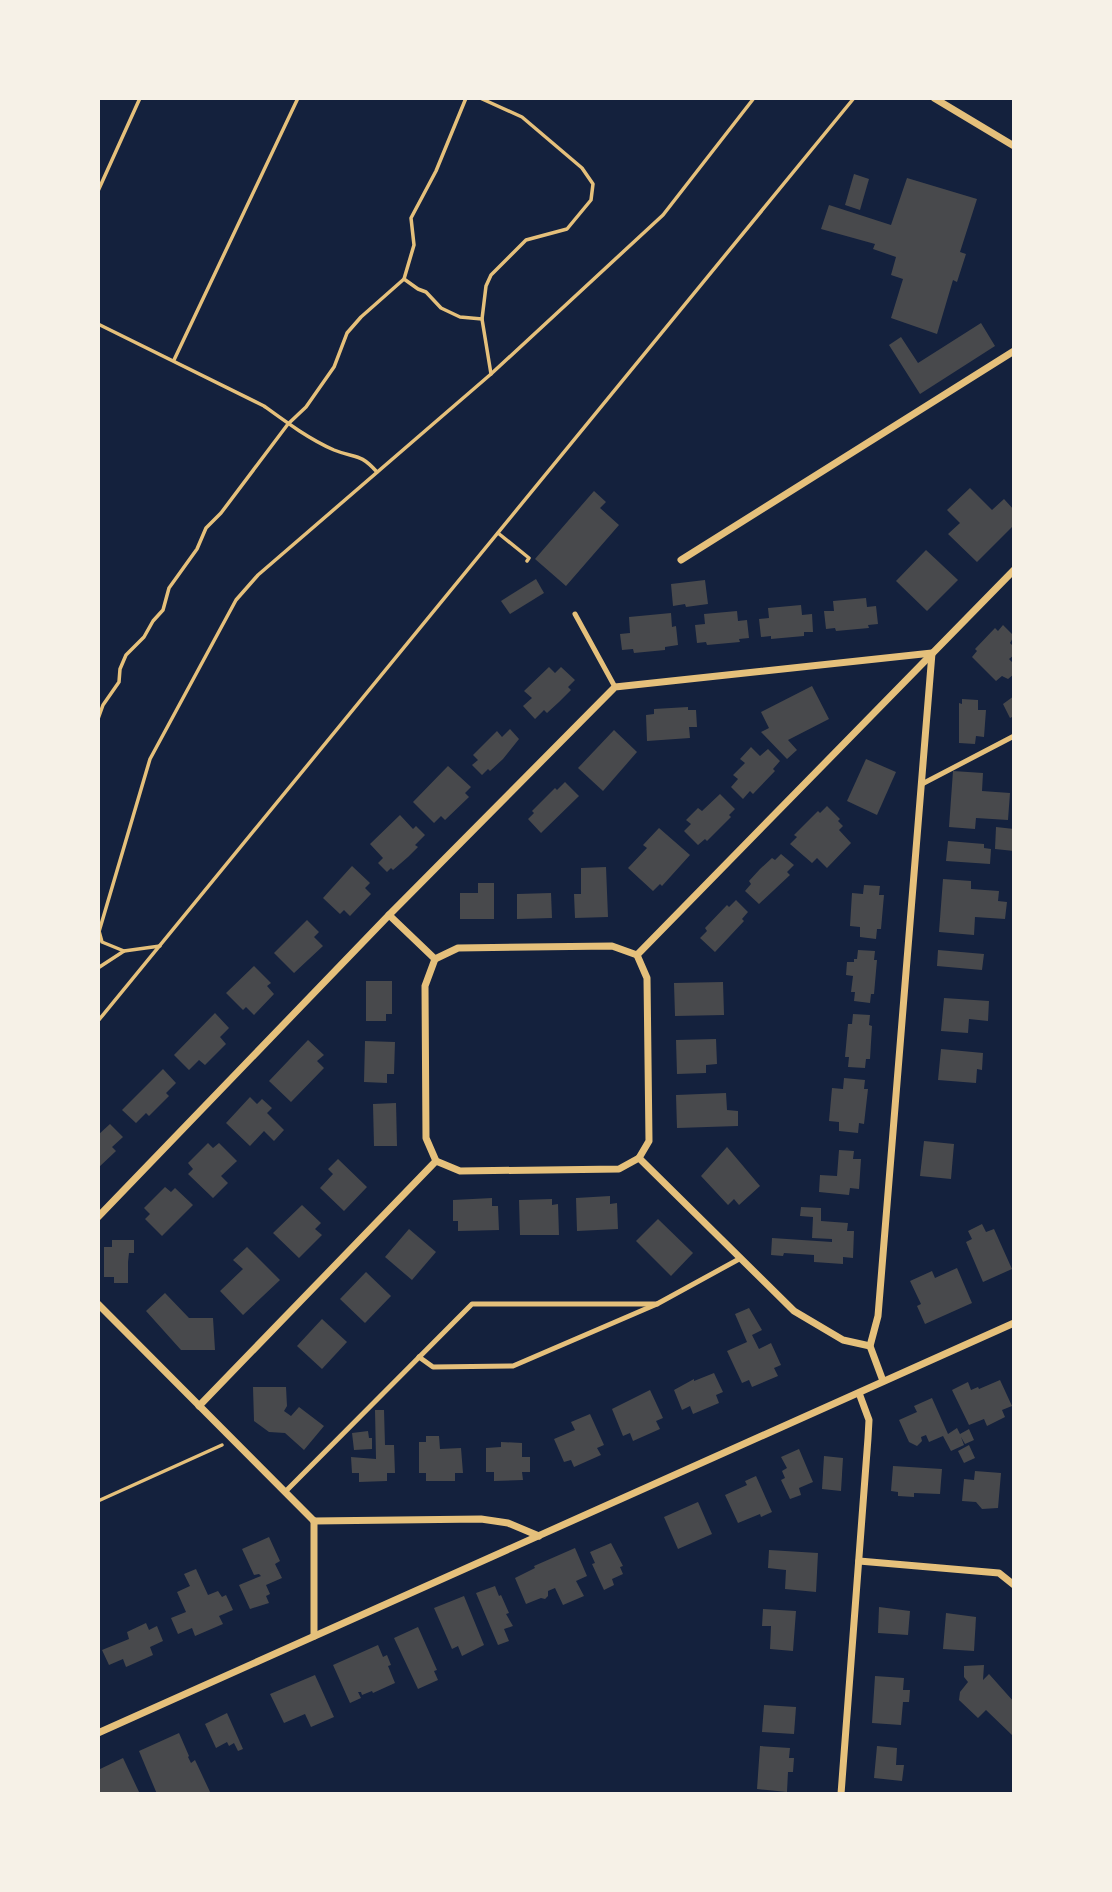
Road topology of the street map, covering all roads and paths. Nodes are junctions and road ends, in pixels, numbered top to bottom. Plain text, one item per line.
1 (140, 98) edge
2 (298, 98) edge
3 (466, 98) edge
4 (480, 98) edge
5 (754, 98) edge
6 (855, 98) edge
7 (934, 98) edge
8 (1014, 146) edge
9 (98, 191) edge
10 (404, 279) junction
11 (482, 319) junction
12 (98, 324) edge
13 (1014, 351) edge
14 (174, 360) junction
15 (491, 374) junction
16 (288, 424) junction
17 (377, 472) junction
18 (498, 533) junction
19 (527, 561) dead end
20 (681, 561) dead end
21 (1014, 570) edge
22 (575, 614) dead end
23 (932, 653) junction
24 (615, 687) junction
25 (98, 719) edge
26 (1014, 736) edge
27 (922, 784) junction
28 (389, 915) junction
29 (98, 932) edge
30 (160, 946) junction
31 (124, 951) junction
32 (637, 955) junction
33 (435, 959) junction
34 (98, 968) edge
35 (98, 1021) edge
36 (639, 1158) junction
37 (436, 1161) junction
38 (98, 1217) edge
39 (741, 1258) junction
40 (98, 1304) edge
41 (657, 1304) junction
42 (1014, 1323) edge
43 (870, 1346) junction
44 (419, 1357) junction
45 (883, 1381) junction
46 (859, 1392) junction
47 (200, 1406) junction
48 (234, 1440) junction
49 (286, 1491) junction
50 (98, 1501) edge
51 (314, 1521) junction
52 (539, 1536) junction
53 (859, 1561) junction
54 (1014, 1585) edge
55 (314, 1636) junction
56 (98, 1733) edge
57 (841, 1794) edge

1 - 9 path
2 - 14 path
3 - 10 path
4 - 11 path
5 - 15 path
6 - 18 path
7 - 8 street
10 - 11 path
10 - 16 path
11 - 15 path
12 - 14 path
13 - 20 street
14 - 16 path
15 - 17 path
16 - 17 path
16 - 25 path
17 - 29 path
18 - 19 path
18 - 30 path
21 - 23 street
22 - 24 lane
23 - 24 street
23 - 27 street
23 - 32 street
24 - 28 street
26 - 27 lane
27 - 43 street
28 - 33 street
28 - 38 street
29 - 31 path
30 - 31 path
30 - 35 path
31 - 34 path
32 - 33 street
32 - 36 street
33 - 37 street
36 - 37 street
36 - 39 street
37 - 47 street
39 - 41 lane
39 - 43 street
40 - 47 street
41 - 44 lane
41 - 44 lane
42 - 45 street
43 - 45 street
44 - 49 lane
45 - 46 street
46 - 52 street
46 - 53 street
47 - 48 street
48 - 49 street
48 - 50 path
49 - 51 street
51 - 52 street
51 - 55 street
52 - 55 street
53 - 54 street
53 - 57 street
55 - 56 street

